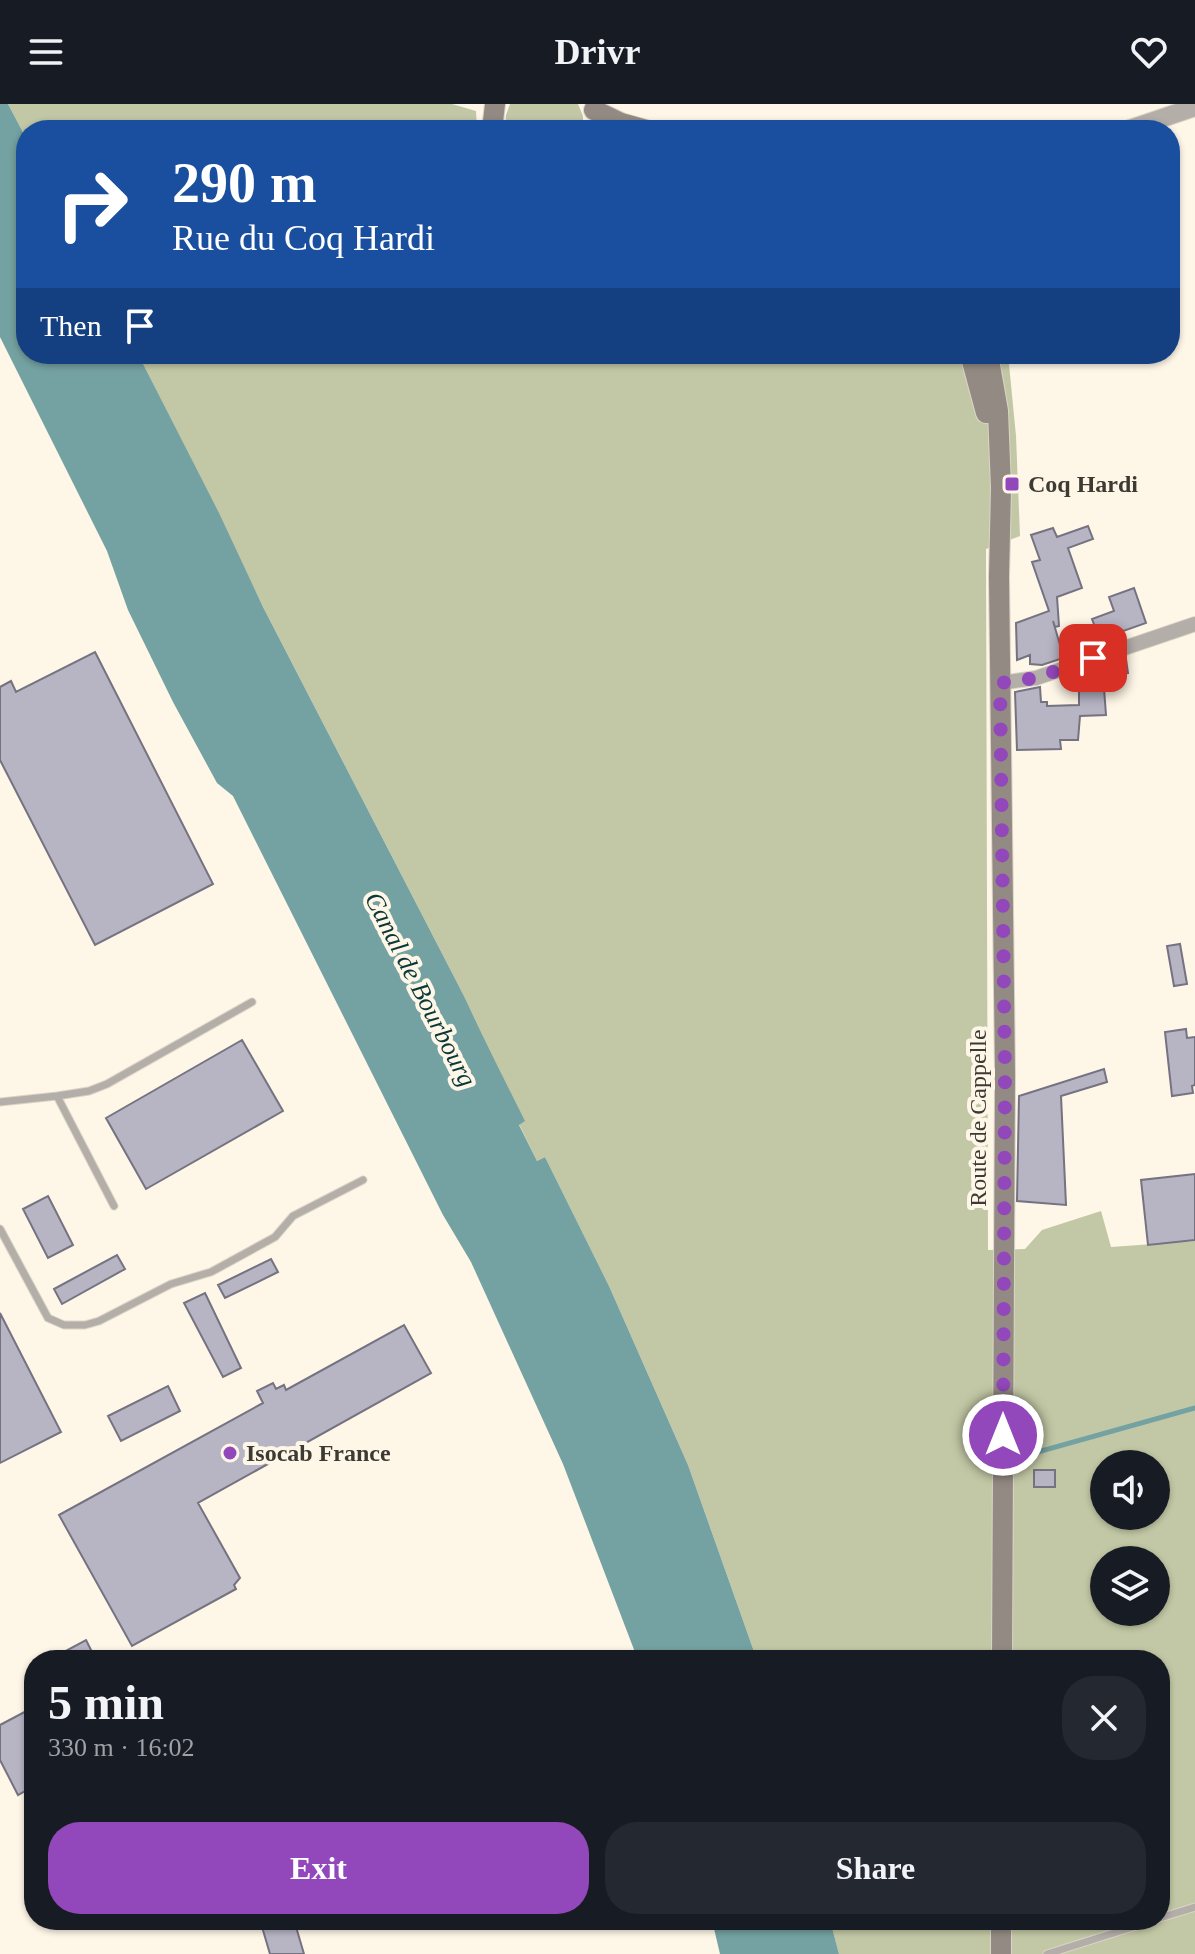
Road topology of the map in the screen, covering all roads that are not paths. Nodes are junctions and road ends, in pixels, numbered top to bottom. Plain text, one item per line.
1 (1195, 107) edge
2 (1157, 120) edge
3 (973, 364) edge
4 (990, 364) edge
5 (999, 577) junction
6 (1195, 624) edge
7 (1000, 683) junction
8 (252, 1002) dead end
9 (57, 1096) junction
10 (0, 1102) edge
11 (363, 1180) dead end
12 (114, 1206) dead end
13 (0, 1229) edge
14 (1002, 1650) edge
15 (1195, 1907) edge
16 (1170, 1915) edge
17 (1001, 1930) edge
18 (1122, 1930) edge
19 (1001, 1954) edge
20 (1047, 1954) edge

1 - 2 street
3 - 5 main road, Route de Cappelle
4 - 5 main road, Route de Cappelle
5 - 7 main road, Route de Cappelle
6 - 7 street
7 - 14 main road, Route de Cappelle
8 - 9 lane
9 - 10 lane
9 - 12 lane
11 - 13 lane
15 - 16 lane
17 - 19 main road
18 - 20 lane

